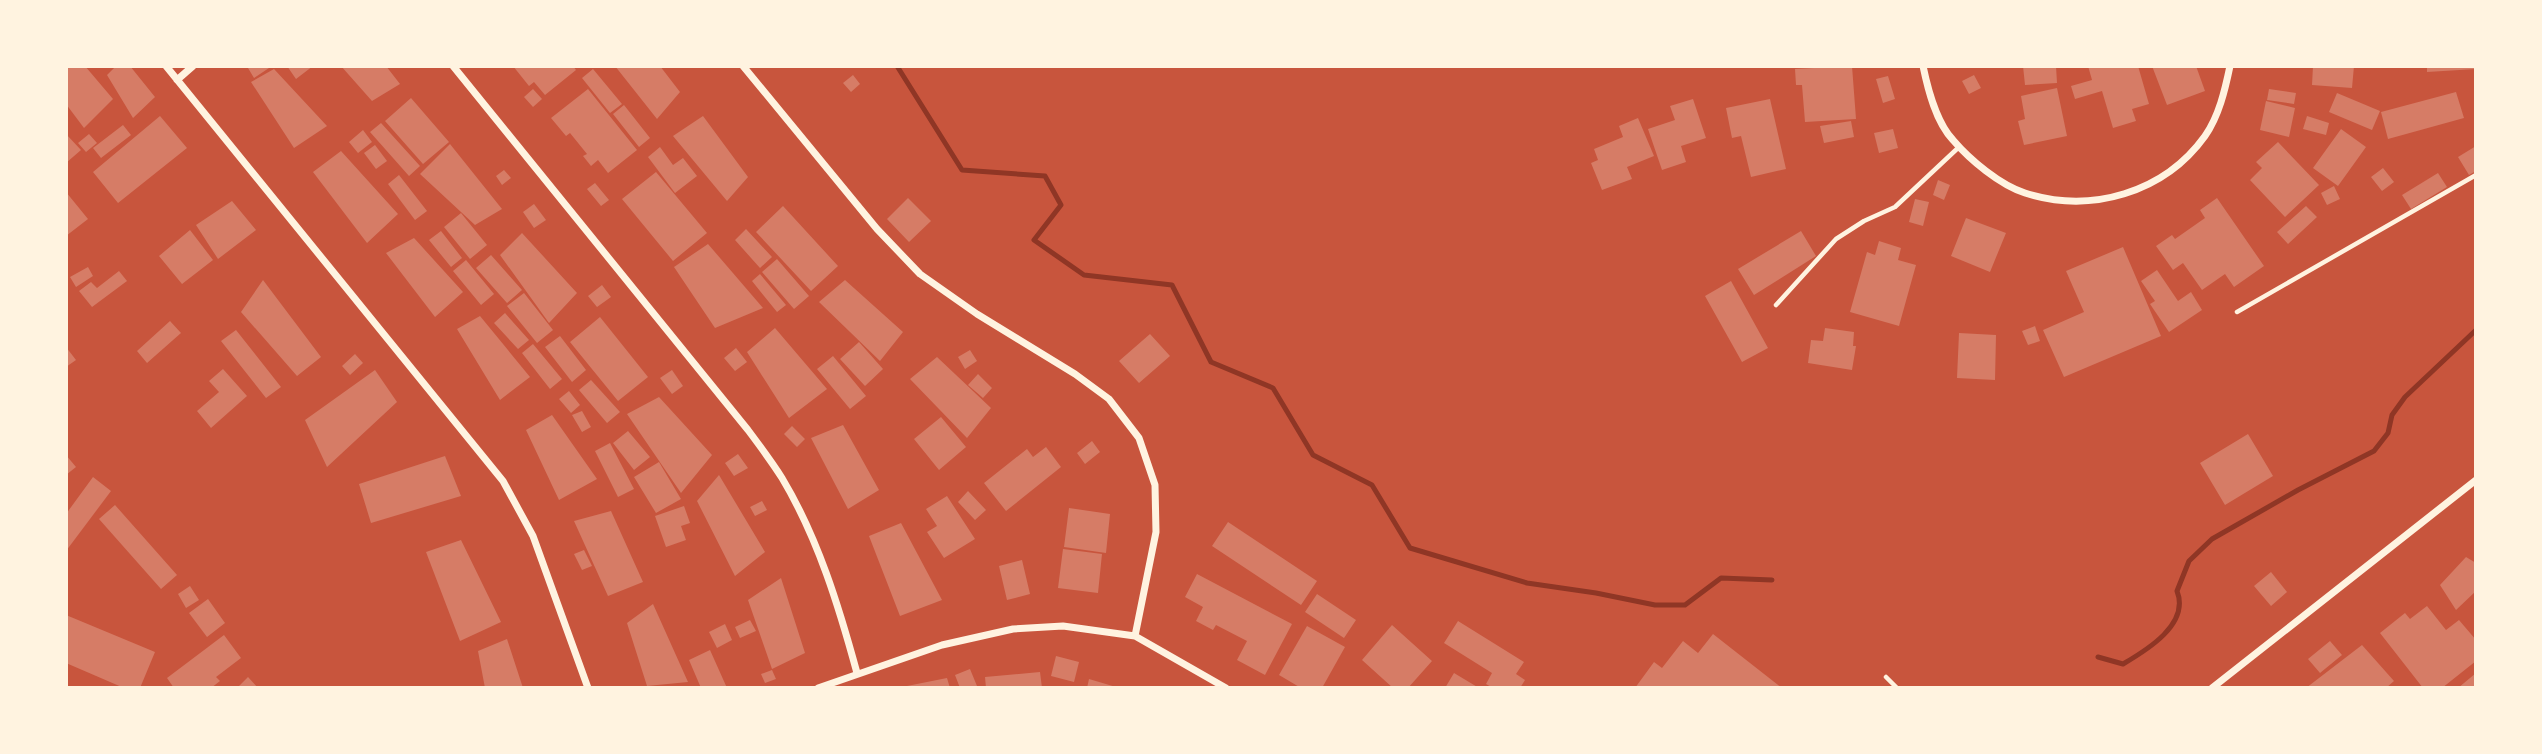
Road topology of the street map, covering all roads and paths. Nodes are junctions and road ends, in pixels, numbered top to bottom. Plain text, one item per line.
1 (166, 66) edge
2 (193, 66) edge
3 (453, 66) edge
4 (743, 66) edge
5 (1923, 66) edge
6 (2230, 66) edge
7 (177, 80) junction
8 (1960, 147) junction
9 (2476, 175) edge
10 (1776, 305) dead end
11 (2237, 312) dead end
12 (2476, 480) edge
13 (1135, 636) junction
14 (857, 673) junction
15 (1886, 677) dead end
16 (588, 688) edge
17 (818, 688) edge
18 (1226, 688) edge
19 (1897, 688) edge
20 (2212, 688) edge

1 - 7 street
2 - 7 street
3 - 14 street
4 - 13 street
5 - 8 street
6 - 8 street
7 - 16 street
8 - 10 lane
9 - 11 lane
12 - 20 street
13 - 14 street
13 - 18 street
14 - 17 street
15 - 19 lane

